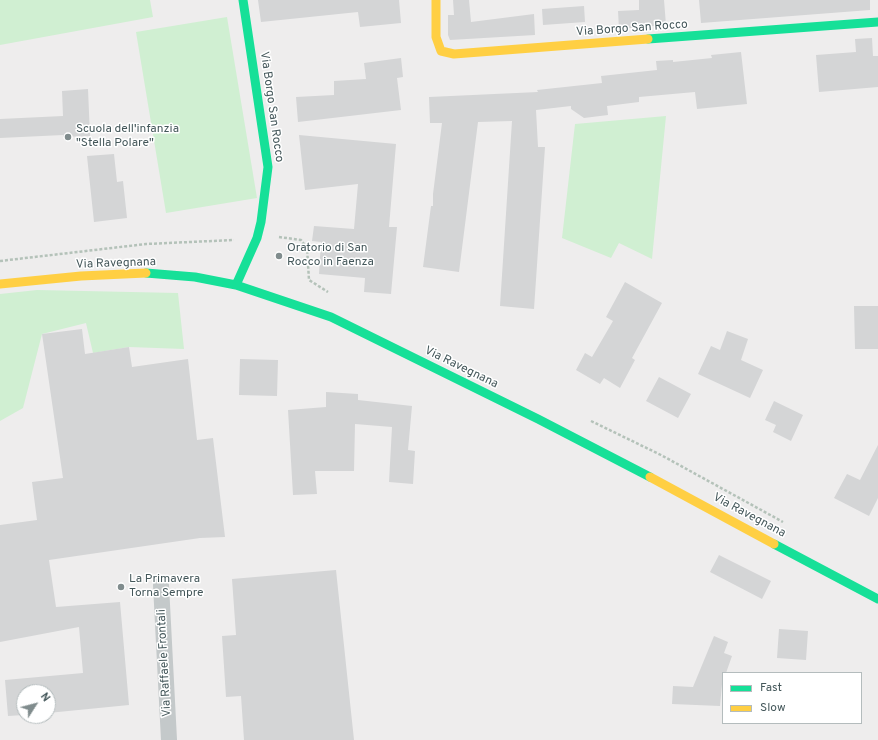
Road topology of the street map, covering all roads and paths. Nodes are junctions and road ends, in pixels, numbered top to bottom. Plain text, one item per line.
1 (242, 0) edge
2 (436, 0) edge
3 (878, 22) edge
4 (241, 239) dead end
5 (0, 261) edge
6 (0, 284) edge
7 (236, 285) junction
8 (161, 585) dead end
9 (878, 599) edge
10 (169, 740) edge

1 - 7 main road, Via Borgo San Rocco
2 - 3 main road, Via Borgo San Rocco
4 - 5 path
6 - 7 main road, Via Ravegnana
7 - 9 main road, Via Ravegnana
8 - 10 street, Via Raffaele Frontali

